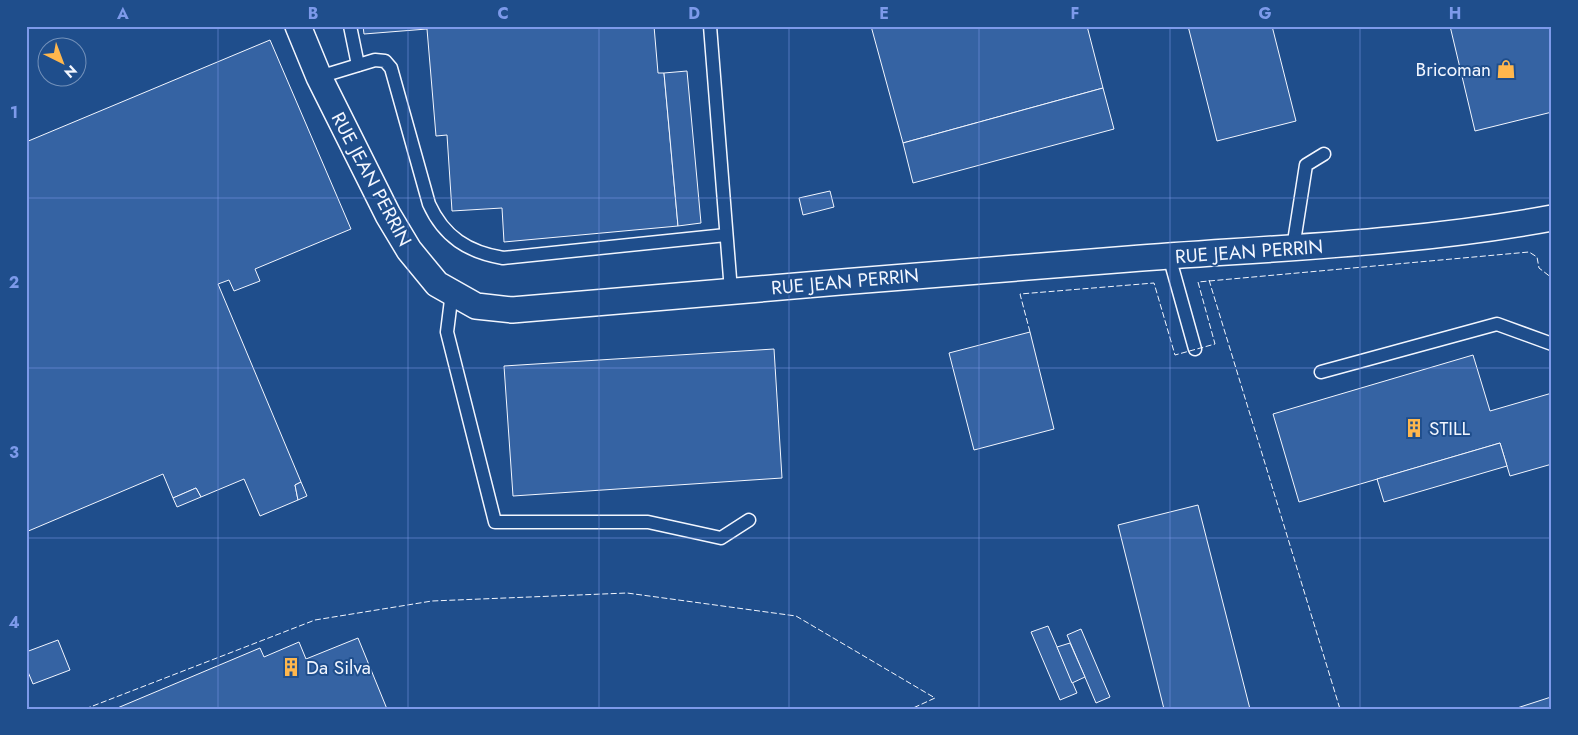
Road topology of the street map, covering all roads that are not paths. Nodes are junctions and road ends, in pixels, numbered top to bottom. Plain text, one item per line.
1 (298, 26) edge
2 (350, 26) edge
3 (710, 26) edge
4 (358, 65) junction
5 (319, 77) junction
6 (1324, 154) dead end
7 (1552, 218) edge
8 (726, 235) junction
9 (1293, 248) junction
10 (1169, 256) junction
11 (731, 291) junction
12 (452, 292) junction
13 (1552, 344) edge
14 (1195, 349) dead end
15 (1321, 372) dead end
16 (749, 520) dead end

1 - 5 street, RUE JEAN PERRIN
2 - 4 lane
3 - 8 lane
4 - 5 lane
4 - 8 lane
5 - 12 street, RUE JEAN PERRIN
6 - 9 lane
7 - 9 street, RUE JEAN PERRIN
8 - 11 lane
9 - 10 street, RUE JEAN PERRIN
10 - 11 street, RUE JEAN PERRIN
10 - 14 lane
11 - 12 street, RUE JEAN PERRIN
12 - 16 lane
13 - 15 lane

